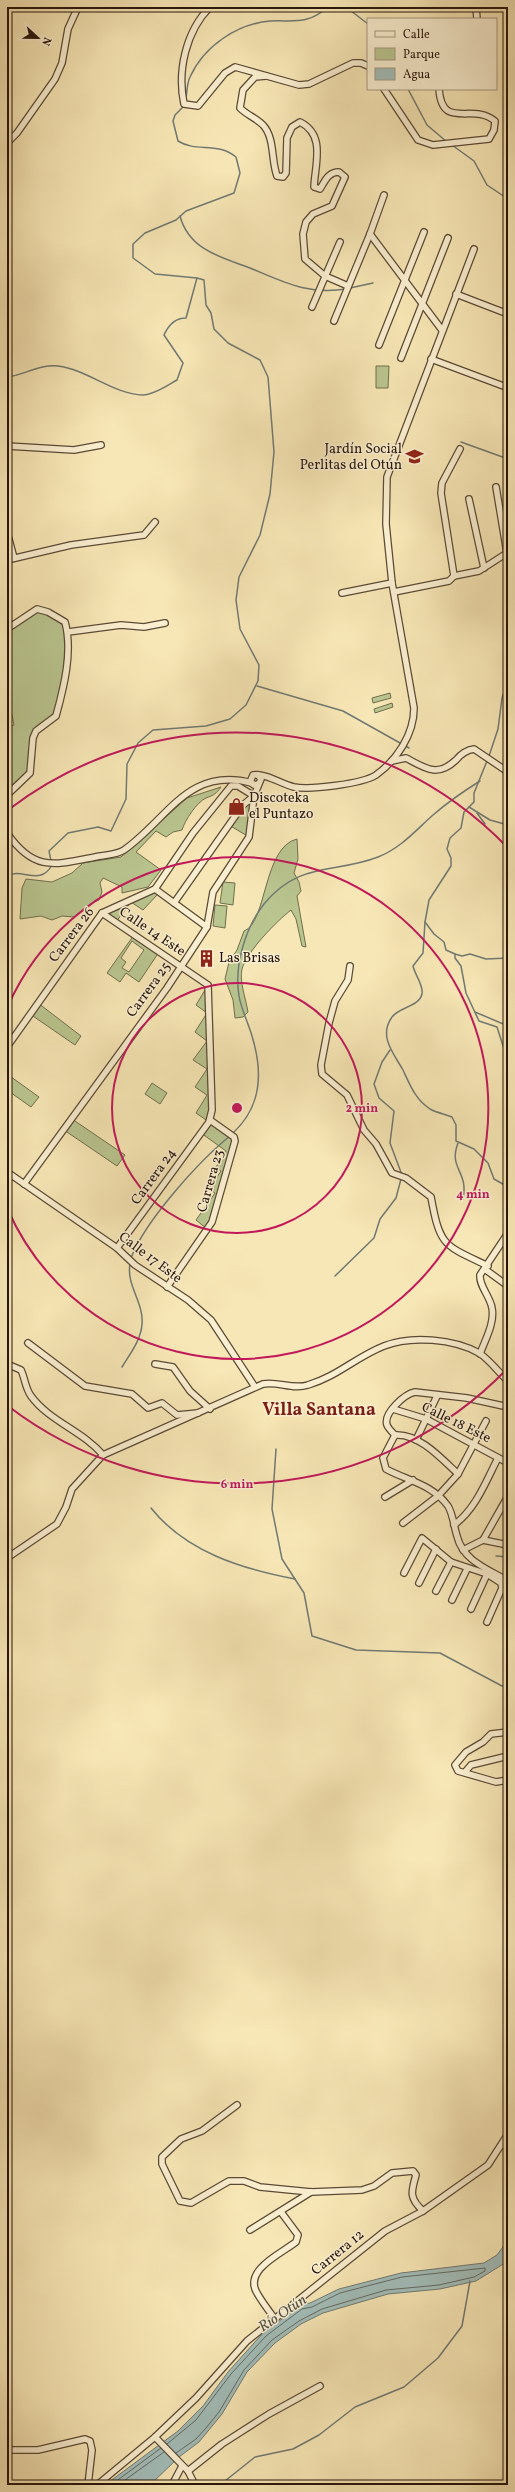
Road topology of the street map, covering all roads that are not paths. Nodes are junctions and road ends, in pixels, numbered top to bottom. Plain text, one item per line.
1 (78, 7) edge
2 (210, 7) edge
3 (476, 7) edge
4 (477, 18) edge
5 (367, 66) edge
6 (266, 76) junction
7 (385, 90) edge
8 (439, 90) edge
9 (7, 142) edge
10 (384, 195) dead end
11 (424, 232) dead end
12 (370, 234) junction
13 (448, 238) dead end
14 (340, 242) dead end
15 (474, 249) dead end
16 (325, 276) junction
17 (405, 280) junction
18 (347, 288) junction
19 (456, 294) junction
20 (422, 304) junction
21 (312, 307) dead end
22 (508, 314) edge
23 (334, 321) dead end
24 (442, 330) junction
25 (379, 345) dead end
26 (401, 358) dead end
27 (431, 359) junction
28 (506, 388) dead end
29 (101, 445) dead end
30 (7, 446) edge
31 (460, 449) dead end
32 (496, 487) dead end
33 (469, 499) dead end
34 (155, 522) dead end
35 (7, 532) edge
36 (14, 558) junction
37 (7, 560) edge
38 (484, 568) junction
39 (454, 576) junction
40 (392, 583) junction
41 (394, 592) junction
42 (342, 593) dead end
43 (165, 623) dead end
44 (7, 629) edge
45 (68, 632) junction
46 (392, 761) junction
47 (508, 772) edge
48 (255, 775) junction
49 (268, 778) junction
50 (237, 779) junction
51 (255, 784) junction
52 (7, 795) edge
53 (254, 795) junction
54 (7, 833) edge
55 (155, 890) junction
56 (174, 903) junction
57 (102, 912) junction
58 (207, 927) junction
59 (181, 966) junction
60 (350, 966) dead end
61 (7, 1046) edge
62 (210, 1120) junction
63 (7, 1172) edge
64 (24, 1184) junction
65 (508, 1233) edge
66 (117, 1248) junction
67 (487, 1268) junction
68 (508, 1286) edge
69 (168, 1287) junction
70 (28, 1343) dead end
71 (480, 1354) junction
72 (7, 1364) edge
73 (155, 1364) dead end
74 (508, 1381) edge
75 (255, 1387) junction
76 (437, 1396) junction
77 (508, 1407) edge
78 (210, 1409) junction
79 (393, 1409) junction
80 (200, 1414) junction
81 (426, 1419) junction
82 (486, 1421) dead end
83 (394, 1435) junction
84 (416, 1440) junction
85 (473, 1445) junction
86 (103, 1455) junction
87 (498, 1458) junction
88 (508, 1463) edge
89 (458, 1474) junction
90 (413, 1480) junction
91 (438, 1496) junction
92 (508, 1496) edge
93 (385, 1497) dead end
94 (403, 1524) dead end
95 (454, 1525) junction
96 (483, 1540) junction
97 (508, 1545) edge
98 (436, 1549) junction
99 (463, 1550) junction
100 (7, 1558) edge
101 (451, 1562) junction
102 (468, 1569) junction
103 (488, 1572) junction
104 (404, 1573) dead end
105 (419, 1583) dead end
106 (505, 1583) edge
107 (436, 1591) dead end
108 (452, 1600) dead end
109 (471, 1608) dead end
110 (487, 1622) dead end
111 (508, 1732) edge
112 (508, 1756) edge
113 (465, 1772) junction
114 (508, 1780) edge
115 (237, 2105) dead end
116 (508, 2134) edge
117 (311, 2192) junction
118 (423, 2211) junction
119 (281, 2212) junction
120 (250, 2230) dead end
121 (275, 2319) junction
122 (320, 2386) dead end
123 (155, 2437) junction
124 (7, 2450) edge
125 (182, 2466) junction
126 (188, 2471) junction
127 (88, 2485) edge
128 (97, 2485) edge
129 (172, 2485) edge
130 (195, 2485) edge

1 - 9 street
2 - 6 street
3 - 4 street
5 - 6 street
6 - 16 street
7 - 8 street
10 - 12 street
11 - 17 street
12 - 17 street
12 - 18 street
13 - 20 street
14 - 16 street
15 - 19 street
16 - 18 street
16 - 21 street
17 - 20 street
17 - 25 street
18 - 23 street
19 - 22 street
19 - 24 street
20 - 24 street
20 - 26 street
24 - 27 street
27 - 28 street
27 - 40 street
29 - 30 street
31 - 39 street
32 - 38 street
33 - 38 street
34 - 36 street
35 - 36 street
36 - 37 street
38 - 39 street
39 - 41 street
40 - 41 street
40 - 42 street
41 - 46 street
43 - 45 street
44 - 45 street
45 - 52 street
46 - 47 street
46 - 49 street
48 - 49 street
48 - 50 street
48 - 51 street
48 - 51 street
49 - 51 street
50 - 51 street
50 - 54 street
51 - 53 street, Carrera 25
53 - 55 street
53 - 56 street
53 - 58 street, Carrera 25
55 - 56 street
55 - 57 street, Carrera 26
56 - 58 street
57 - 59 street, Calle 14 Este
57 - 61 street, Carrera 26
58 - 59 street, Carrera 25
59 - 62 street, Calle 14 Este
59 - 64 street, Carrera 25
60 - 67 street
62 - 66 street, Carrera 24
62 - 69 street, Carrera 23
63 - 64 street, Calle 17 Este
64 - 66 street, Calle 17 Este
65 - 67 street
66 - 69 street, Calle 17 Este
67 - 68 street
67 - 71 street
69 - 75 street, Calle 17 Este
70 - 80 street
71 - 74 street
71 - 75 street
72 - 86 street
73 - 78 street
75 - 78 street
76 - 77 street
76 - 79 street
76 - 81 street
78 - 80 street
79 - 81 street, Calle 18 Este
79 - 83 street
80 - 86 street
81 - 84 street
81 - 85 street, Calle 18 Este
82 - 85 street
83 - 84 street
83 - 90 street
84 - 89 street
85 - 87 street, Calle 18 Este
85 - 89 street
86 - 100 street
87 - 88 street, Calle 18 Este
87 - 95 street
89 - 91 street
90 - 91 street
90 - 93 street
91 - 94 street
91 - 95 street
92 - 96 street
95 - 99 street
96 - 97 street
96 - 99 street
98 - 101 street
98 - 104 street
98 - 105 street
99 - 103 street
101 - 102 street
101 - 107 street
102 - 103 street
102 - 108 street
103 - 106 street
103 - 109 street
106 - 110 street
111 - 113 street
112 - 113 street
113 - 114 street
115 - 117 street
116 - 118 street, Carrera 12
117 - 118 street
117 - 119 street
118 - 121 street, Carrera 12
119 - 120 street
119 - 121 street
121 - 123 street, Carrera 12
122 - 126 street
123 - 125 street
123 - 128 street, Carrera 12
124 - 127 street
125 - 126 street
125 - 129 street
126 - 130 street

